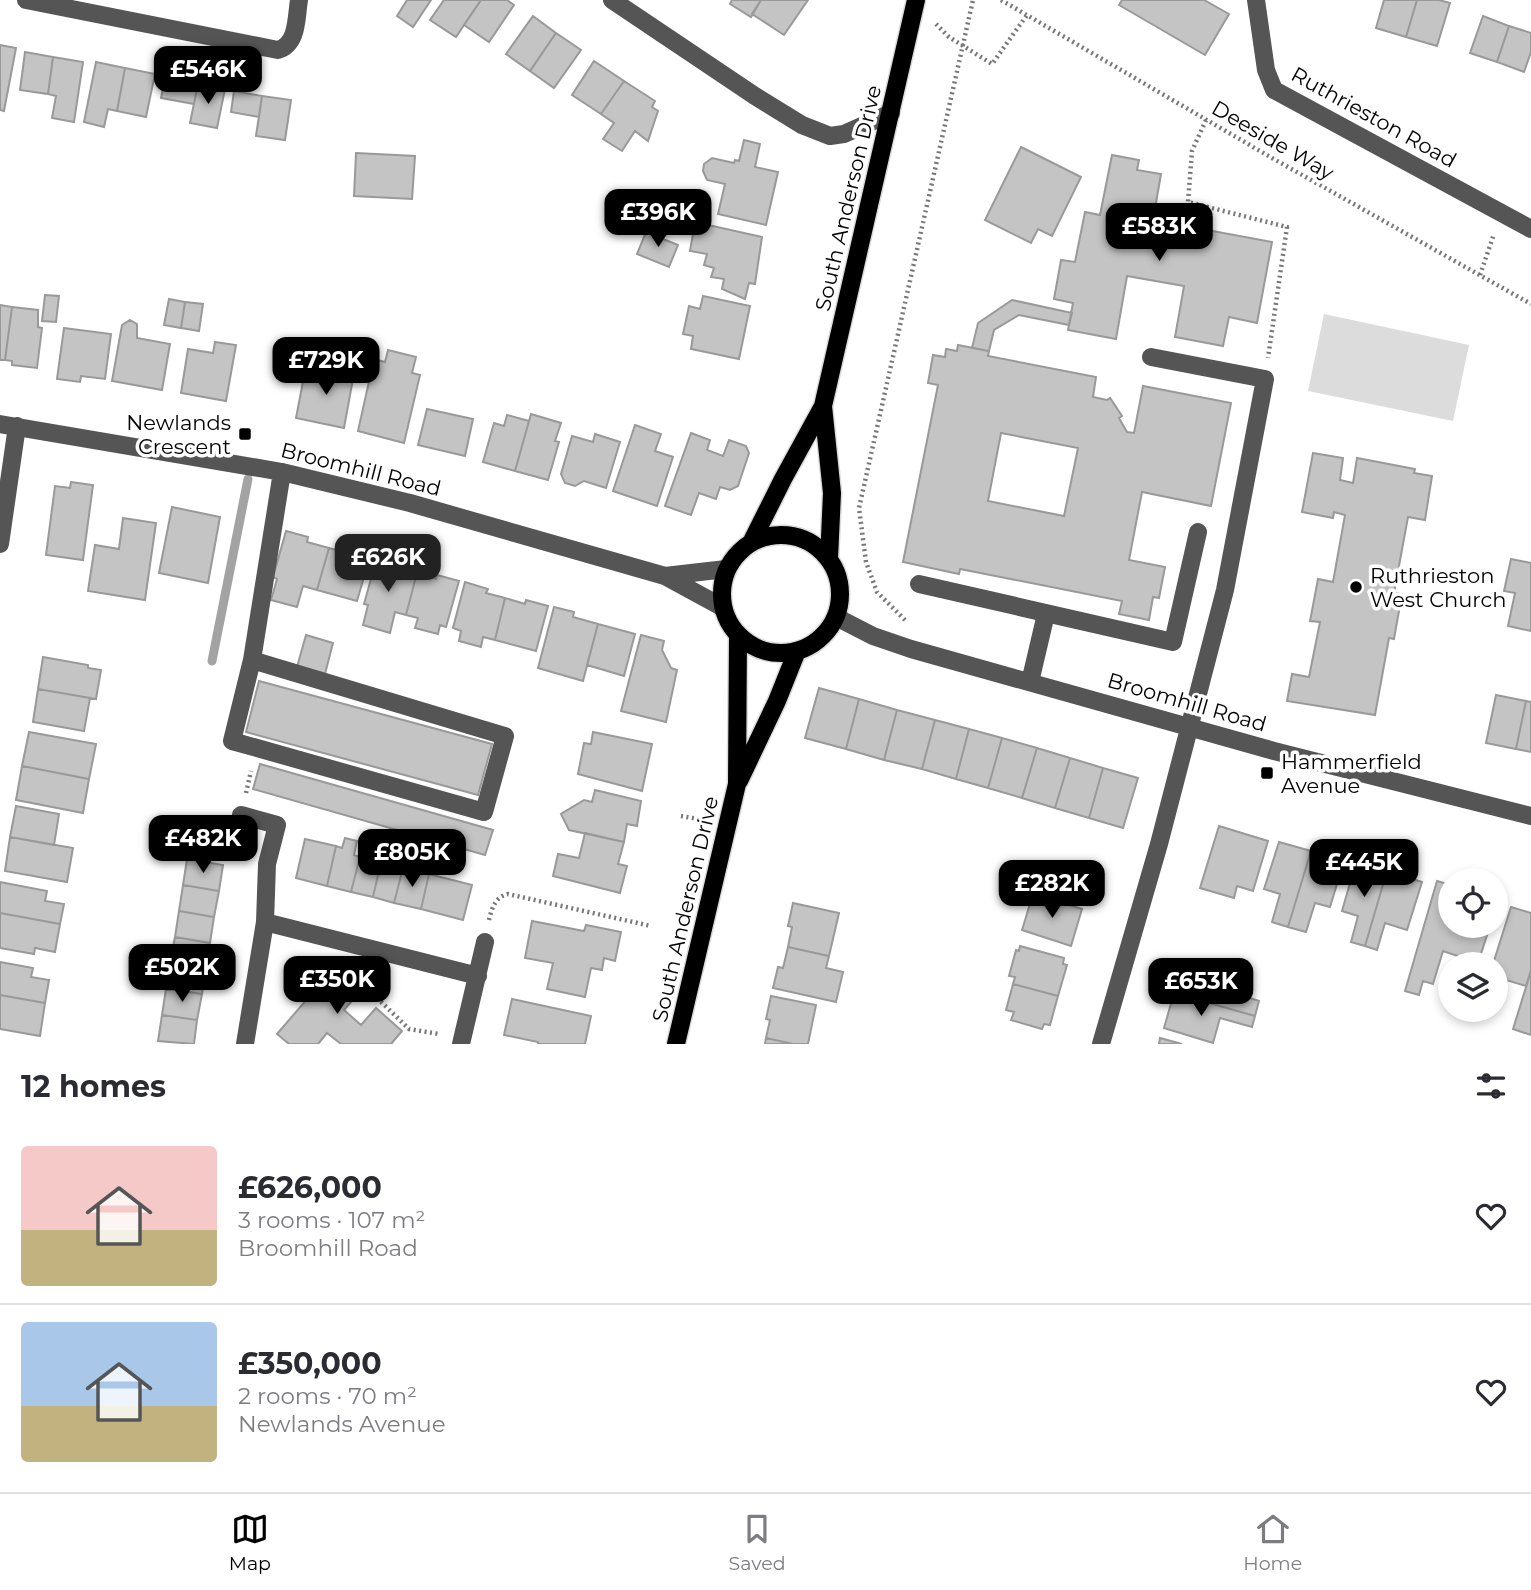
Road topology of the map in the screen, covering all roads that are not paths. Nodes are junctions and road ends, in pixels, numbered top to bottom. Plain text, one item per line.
1 (26, 0) edge
2 (299, 0) edge
3 (612, 0) edge
4 (1256, 0) edge
5 (916, 2) edge
6 (891, 113) junction
7 (1531, 229) edge
8 (1151, 357) dead end
9 (823, 406) junction
10 (8, 425) edge
11 (282, 472) junction
12 (1198, 532) dead end
13 (752, 541) junction
14 (0, 544) edge
15 (829, 559) junction
16 (726, 569) junction
17 (665, 576) junction
18 (919, 584) dead end
19 (722, 607) junction
20 (1046, 614) junction
21 (836, 617) junction
22 (738, 636) junction
23 (797, 652) junction
24 (252, 660) junction
25 (1030, 682) junction
26 (1190, 726) junction
27 (737, 784) junction
28 (240, 815) road end
29 (1531, 816) edge
30 (265, 922) junction
31 (485, 942) road end
32 (478, 976) junction
33 (462, 1041) edge
34 (245, 1044) edge
35 (676, 1044) edge
36 (1101, 1044) edge

1 - 2 street
3 - 6 street
4 - 7 street, Ruthrieston Road
5 - 6 main road, South Anderson Drive
6 - 9 main road, South Anderson Drive
8 - 26 street
9 - 13 main road
9 - 15 main road
10 - 11 street, Broomhill Road
10 - 14 street
11 - 17 street, Broomhill Road
11 - 24 street
12 - 20 street
13 - 15 main road
13 - 16 main road
15 - 21 main road
16 - 17 street, Broomhill Road
16 - 19 main road
17 - 19 street, Broomhill Road
18 - 20 street
19 - 22 main road
20 - 25 street
21 - 23 main road
21 - 25 street, Broomhill Road
22 - 23 main road
22 - 27 main road
23 - 27 main road
24 - 24 street
25 - 26 street, Broomhill Road
26 - 29 street, Broomhill Road
26 - 36 street
27 - 35 main road, South Anderson Drive
28 - 30 street
30 - 32 street
30 - 34 street
31 - 32 street
32 - 33 street

